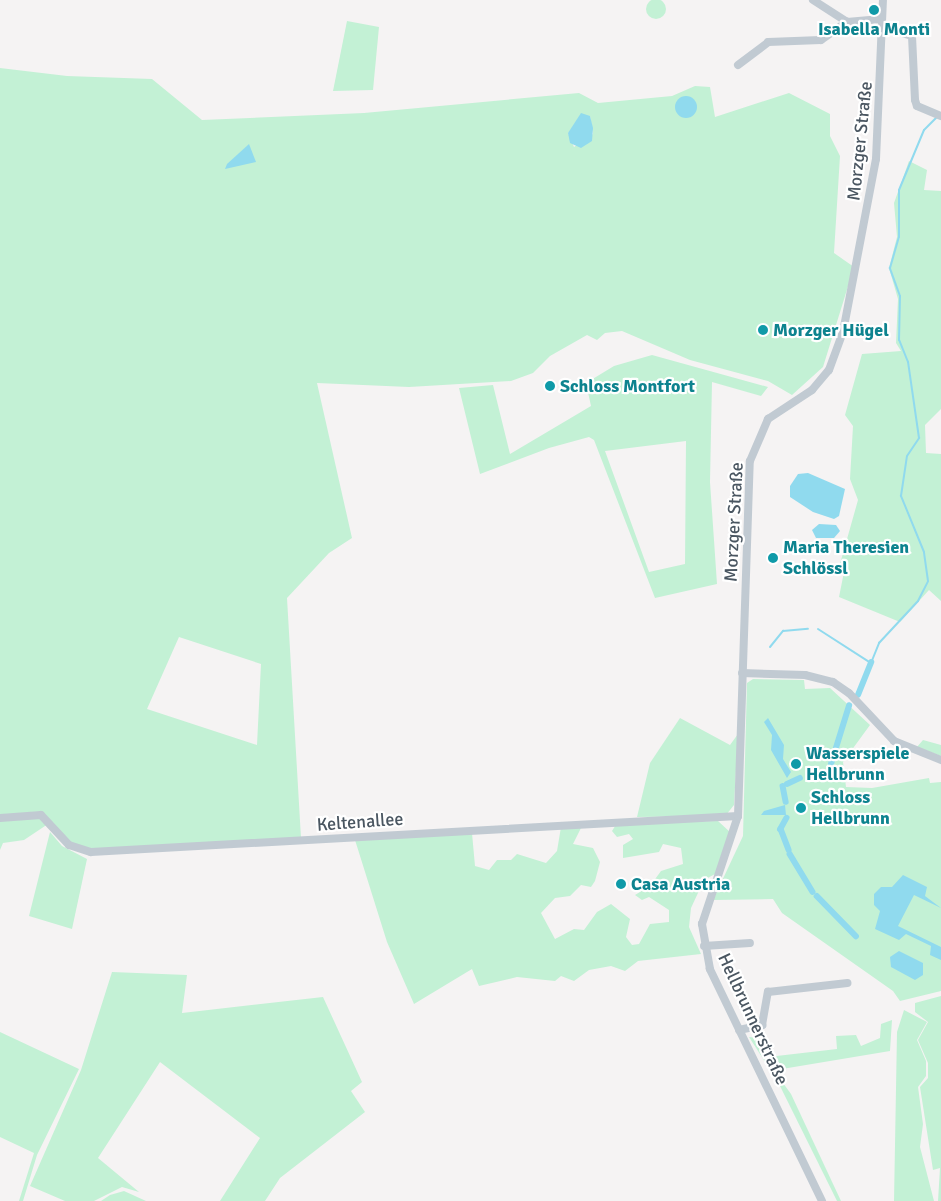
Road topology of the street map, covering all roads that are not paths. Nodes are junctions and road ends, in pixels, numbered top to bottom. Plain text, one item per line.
1 (813, 0) edge
2 (883, 0) edge
3 (847, 22) junction
4 (881, 23) junction
5 (738, 65) dead end
6 (939, 115) edge
7 (742, 673) junction
8 (941, 760) edge
9 (738, 816) junction
10 (0, 818) edge
11 (750, 942) dead end
12 (704, 946) junction
13 (847, 983) dead end
14 (739, 1030) junction
15 (822, 1201) edge

1 - 3 street
2 - 4 street, Morzger Straße
3 - 4 street
3 - 5 street
4 - 6 street
4 - 7 street, Morzger Straße
7 - 8 street
7 - 9 street, Morzger Straße
9 - 10 street, Keltenallee
9 - 12 street, Hellbrunnerstraße
11 - 12 street
12 - 14 street, Hellbrunnerstraße
13 - 14 street
14 - 15 street, Hellbrunnerstraße

